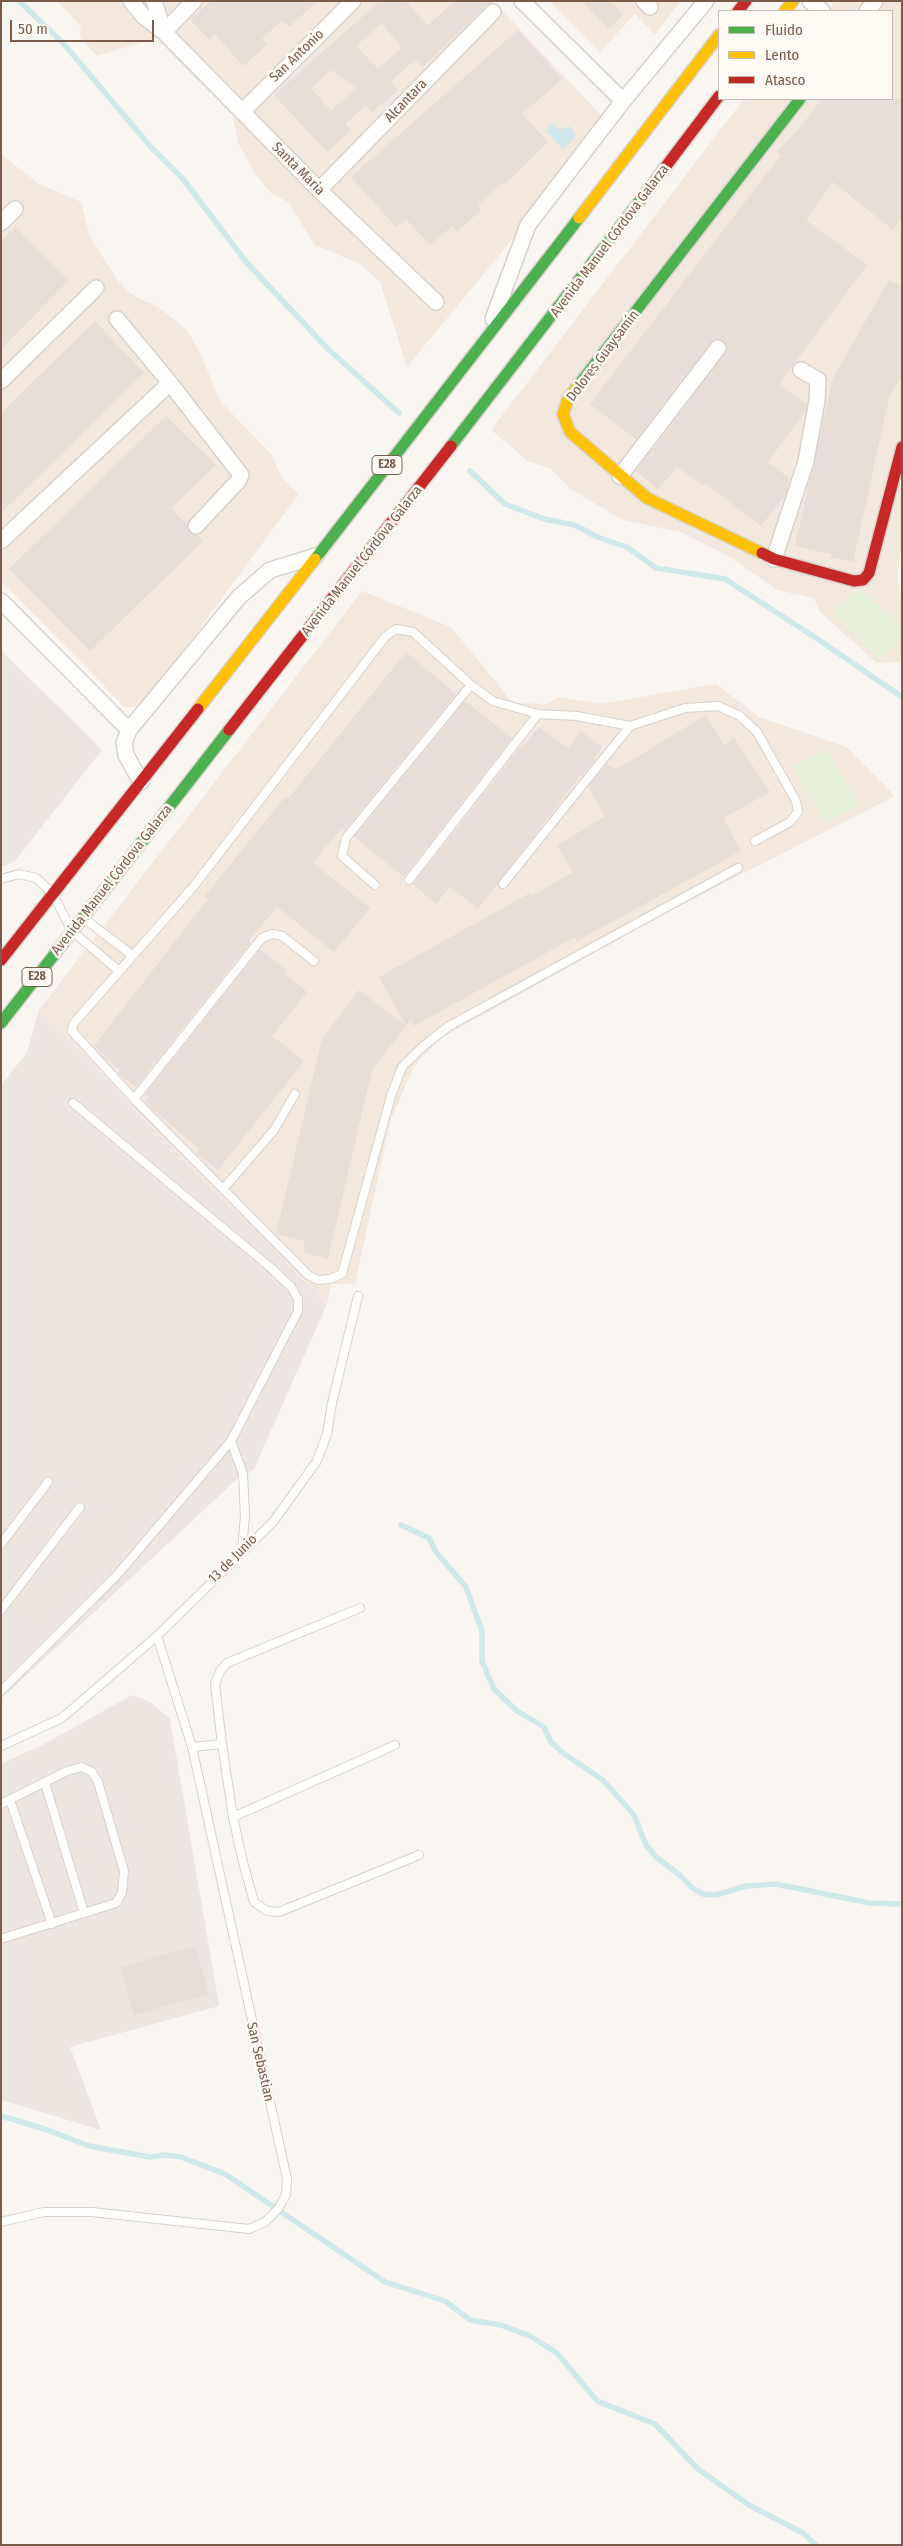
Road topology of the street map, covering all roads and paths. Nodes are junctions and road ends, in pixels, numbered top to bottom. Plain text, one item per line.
1 (131, 1) edge
2 (154, 1) edge
3 (194, 1) edge
4 (353, 1) edge
5 (522, 1) edge
6 (706, 1) edge
7 (810, 1) edge
8 (821, 10) edge
9 (493, 12) dead end
10 (164, 32) junction
11 (718, 36) edge
12 (718, 97) edge
13 (799, 100) edge
14 (623, 101) junction
15 (242, 112) junction
16 (319, 190) junction
17 (15, 209) dead end
18 (1, 223) edge
19 (96, 288) dead end
20 (436, 302) dead end
21 (117, 319) dead end
22 (485, 341) junction
23 (718, 348) dead end
24 (801, 370) dead end
25 (1, 381) edge
26 (170, 383) junction
27 (902, 447) edge
28 (620, 476) junction
29 (196, 526) dead end
30 (1, 541) edge
31 (316, 556) junction
32 (774, 559) junction
33 (1, 601) edge
34 (471, 685) junction
35 (538, 714) junction
36 (630, 726) junction
37 (129, 730) junction
38 (140, 782) junction
39 (755, 841) dead end
40 (738, 868) dead end
41 (1, 879) edge
42 (409, 880) dead end
43 (503, 884) dead end
44 (375, 885) dead end
45 (52, 893) junction
46 (82, 916) junction
47 (72, 931) junction
48 (132, 956) junction
49 (1, 960) edge
50 (314, 961) dead end
51 (119, 971) junction
52 (1, 1023) edge
53 (295, 1094) dead end
54 (134, 1099) junction
55 (73, 1103) dead end
56 (224, 1188) junction
57 (358, 1296) dead end
58 (231, 1441) junction
59 (48, 1482) dead end
60 (80, 1507) dead end
61 (1, 1544) edge
62 (242, 1550) junction
63 (360, 1608) dead end
64 (1, 1610) edge
65 (157, 1636) junction
66 (1, 1691) edge
67 (222, 1744) junction
68 (395, 1745) dead end
69 (1, 1746) edge
70 (192, 1747) junction
71 (45, 1783) junction
72 (10, 1800) junction
73 (1, 1804) edge
74 (233, 1817) junction
75 (419, 1855) dead end
76 (84, 1913) junction
77 (52, 1924) junction
78 (1, 1939) edge
79 (1, 2222) edge

1 - 10 street, Santa Maria
2 - 10 street, Santa Maria
3 - 10 street
4 - 15 street, San Antonio
5 - 14 street
6 - 14 street
7 - 8 street
9 - 16 street, Alcantara
10 - 15 street, Santa Maria
11 - 22 main road, E28
12 - 46 main road, Avenida Manuel Córdova Galarza / E28
13 - 28 main road, Dolores Guaysamín
14 - 22 street
15 - 16 street, Santa Maria
16 - 20 street, Santa Maria
17 - 18 street
19 - 25 street
21 - 26 street
22 - 31 main road, E28
23 - 28 street
24 - 32 street
26 - 29 street
26 - 30 street
27 - 32 main road, Dolores Guaysamín
28 - 32 main road, Dolores Guaysamín
31 - 37 street
31 - 38 main road, E28
33 - 37 street
34 - 35 lane
34 - 44 lane
34 - 48 lane
35 - 36 lane
35 - 42 lane
36 - 39 lane
36 - 43 lane
37 - 38 street
38 - 45 main road, E28
40 - 56 lane
41 - 45 lane
45 - 47 lane
45 - 49 main road, E28
46 - 47 main road, Avenida Manuel Córdova Galarza / E28
46 - 48 lane
47 - 51 lane
47 - 52 main road, Avenida Manuel Córdova Galarza / E28
48 - 51 lane
50 - 54 lane
51 - 54 lane
53 - 56 lane
54 - 56 lane
55 - 58 lane
57 - 62 lane, 13 de Junio
58 - 62 lane
58 - 66 lane
59 - 61 lane
60 - 64 lane
62 - 65 lane, 13 de Junio
63 - 67 lane
65 - 69 lane, 13 de Junio
65 - 70 lane, San Sebastian
67 - 70 lane
67 - 74 lane
68 - 74 lane
70 - 79 lane, San Sebastian
71 - 72 lane
71 - 76 lane
71 - 76 lane
72 - 73 lane
72 - 77 lane
74 - 75 lane
76 - 77 lane
77 - 78 lane

